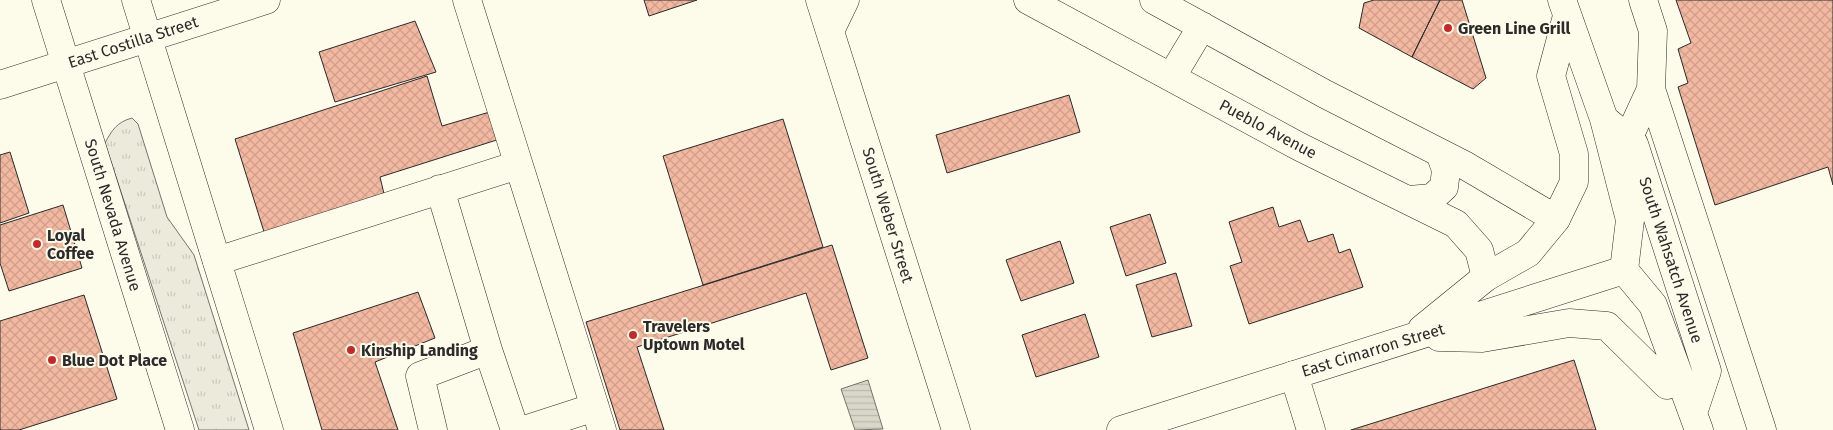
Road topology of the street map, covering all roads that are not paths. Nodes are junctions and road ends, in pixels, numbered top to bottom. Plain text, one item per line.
1 (46, 0) edge
2 (136, 0) edge
3 (266, 0) edge
4 (467, 0) edge
5 (820, 0) edge
6 (845, 0) edge
7 (1028, 0) edge
8 (1154, 0) edge
9 (1643, 0) edge
10 (1565, 8) edge
11 (1202, 26) junction
12 (830, 31) junction
13 (148, 38) junction
14 (66, 64) junction
15 (1172, 76) junction
16 (0, 85) edge
17 (1651, 89) junction
18 (1604, 119) junction
19 (1628, 139) junction
20 (1440, 153) junction
21 (518, 165) junction
22 (440, 189) junction
23 (1409, 200) junction
24 (1556, 220) junction
25 (217, 261) junction
26 (1624, 270) junction
27 (1486, 277) junction
28 (1412, 337) junction
29 (488, 350) junction
30 (1294, 374) junction
31 (1667, 386) junction
32 (598, 418) edge
33 (1696, 422) edge
34 (180, 430) edge
35 (269, 430) edge
36 (433, 430) edge
37 (515, 430) edge
38 (524, 430) edge
39 (956, 430) edge
40 (1121, 430) edge
41 (1311, 430) edge
42 (1762, 430) edge

1 - 14 main road, South Nevada Avenue
2 - 13 main road
3 - 13 main road, East Costilla Street
4 - 21 main road
5 - 12 main road, South Weber Street
6 - 12 main road
7 - 15 main road, Pueblo Avenue
8 - 11 main road
9 - 17 main road
10 - 18 main road
10 - 24 main road
11 - 15 main road
11 - 20 main road
12 - 39 main road, South Weber Street
13 - 14 main road, East Costilla Street
13 - 25 main road
14 - 16 main road, East Costilla Street
14 - 34 main road, South Nevada Avenue
15 - 23 main road, Pueblo Avenue
17 - 19 main road
17 - 42 main road
18 - 19 main road, South Wahsatch Avenue
18 - 26 main road
19 - 33 main road, South Wahsatch Avenue
20 - 23 main road
20 - 24 main road
21 - 22 main road
21 - 32 main road
22 - 25 main road
22 - 29 main road
23 - 27 main road, Pueblo Avenue
24 - 27 main road
25 - 35 main road
26 - 28 main road, East Cimarron Street
26 - 31 main road
26 - 33 main road
27 - 28 main road
28 - 30 main road, East Cimarron Street
28 - 31 main road
29 - 36 main road
29 - 37 main road
30 - 40 main road, East Cimarron Street
30 - 41 main road
31 - 33 main road
32 - 38 main road

